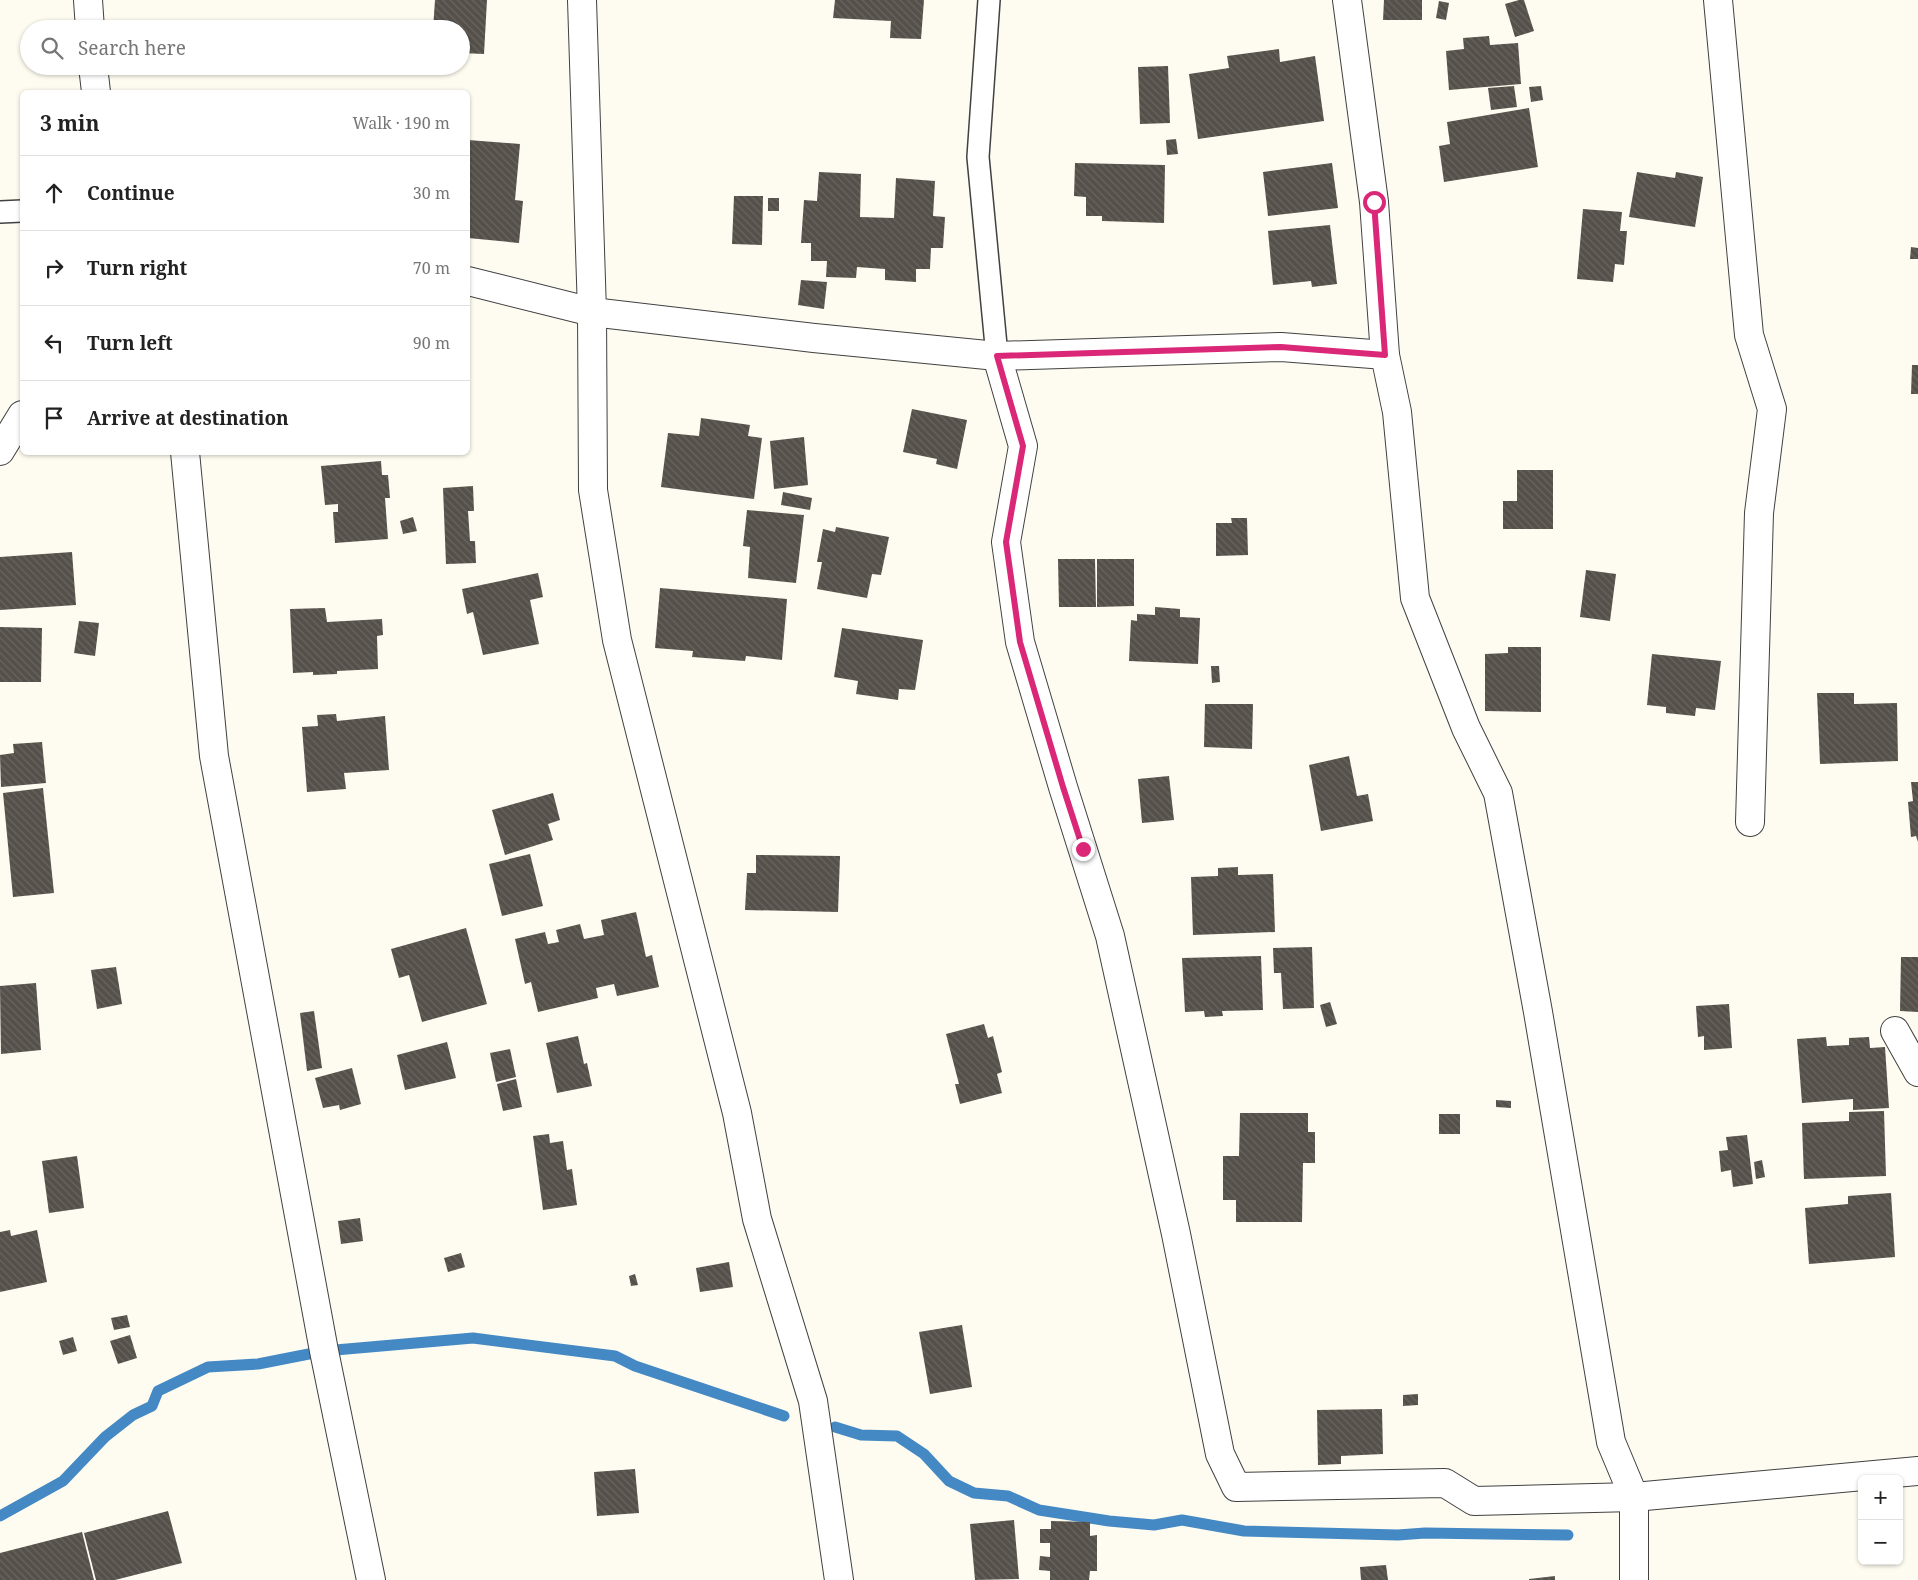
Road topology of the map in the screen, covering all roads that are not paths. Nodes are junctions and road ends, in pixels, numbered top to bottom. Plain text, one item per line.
1 (88, 0) edge
2 (582, 0) edge
3 (989, 0) edge
4 (1346, 0) edge
5 (1718, 0) edge
6 (89, 20) edge
7 (94, 75) edge
8 (96, 90) edge
9 (20, 211) edge
10 (0, 212) edge
11 (470, 282) edge
12 (592, 312) junction
13 (1385, 355) junction
14 (997, 356) junction
15 (20, 418) edge
16 (0, 451) edge
17 (185, 455) edge
18 (1750, 822) dead end
19 (1895, 1032) dead end
20 (1918, 1072) edge
21 (1918, 1472) edge
22 (1634, 1497) junction
23 (371, 1580) edge
24 (838, 1580) edge
25 (1634, 1580) edge

1 - 6 street
2 - 12 street
3 - 14 lane
4 - 13 street
5 - 18 street
7 - 8 street
9 - 10 lane
11 - 12 street
12 - 14 street
12 - 24 street
13 - 14 street
13 - 22 street
14 - 22 street
15 - 16 street
17 - 23 street
19 - 20 street
21 - 22 street
22 - 25 street

